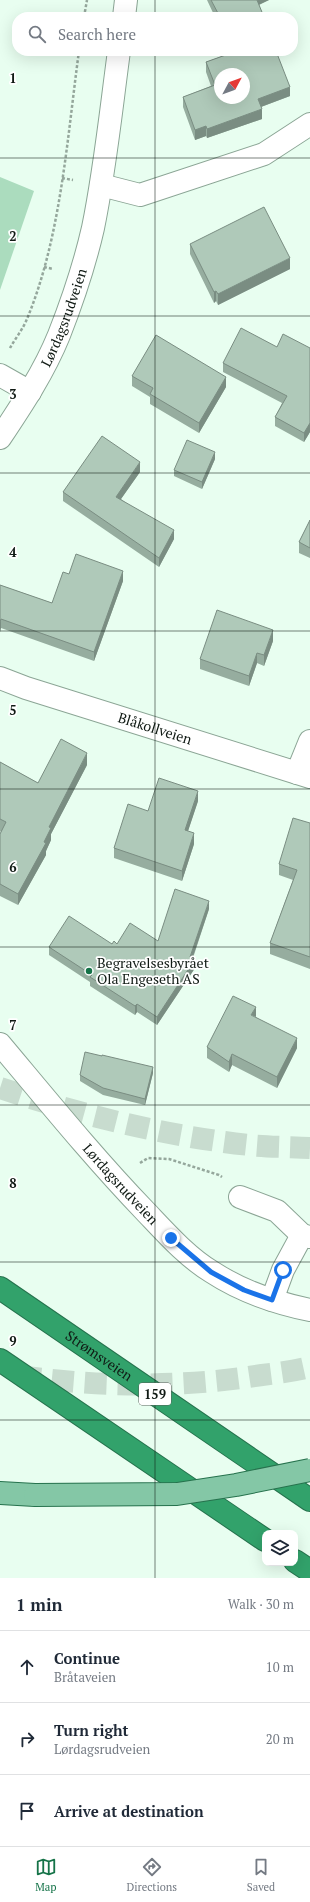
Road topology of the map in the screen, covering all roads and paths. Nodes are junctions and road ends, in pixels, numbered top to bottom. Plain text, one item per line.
1 (87, 0) edge
2 (126, 0) edge
3 (85, 12) edge
4 (125, 12) edge
5 (78, 56) edge
6 (118, 56) edge
7 (310, 124) edge
8 (101, 185) junction
9 (8, 352) dead end
10 (0, 374) edge
11 (30, 392) junction
12 (0, 438) edge
13 (0, 678) edge
14 (310, 741) edge
15 (304, 775) edge
16 (0, 1044) edge
17 (113, 1178) junction
18 (240, 1197) joint
19 (306, 1236) edge
20 (0, 1288) edge
21 (272, 1300) junction
22 (310, 1310) edge
23 (0, 1360) edge
24 (310, 1470) edge
25 (0, 1493) edge
26 (310, 1500) edge
27 (262, 1538) edge
28 (298, 1563) edge
29 (310, 1571) edge

1 - 3 path
2 - 4 street
5 - 9 path
6 - 8 street, Lørdagsrudveien
7 - 8 street
8 - 11 street, Lørdagsrudveien
10 - 11 street
11 - 12 street, Lørdagsrudveien
13 - 15 street, Blåkollveien
14 - 15 street
16 - 17 street, Lørdagsrudveien
17 - 18 path
17 - 21 street, Lørdagsrudveien
18 - 19 street
19 - 21 street
20 - 26 highway, Strømsveien / 159
21 - 22 street, Lørdagsrudveien
23 - 27 highway
24 - 25 main road, bridge
28 - 29 highway

